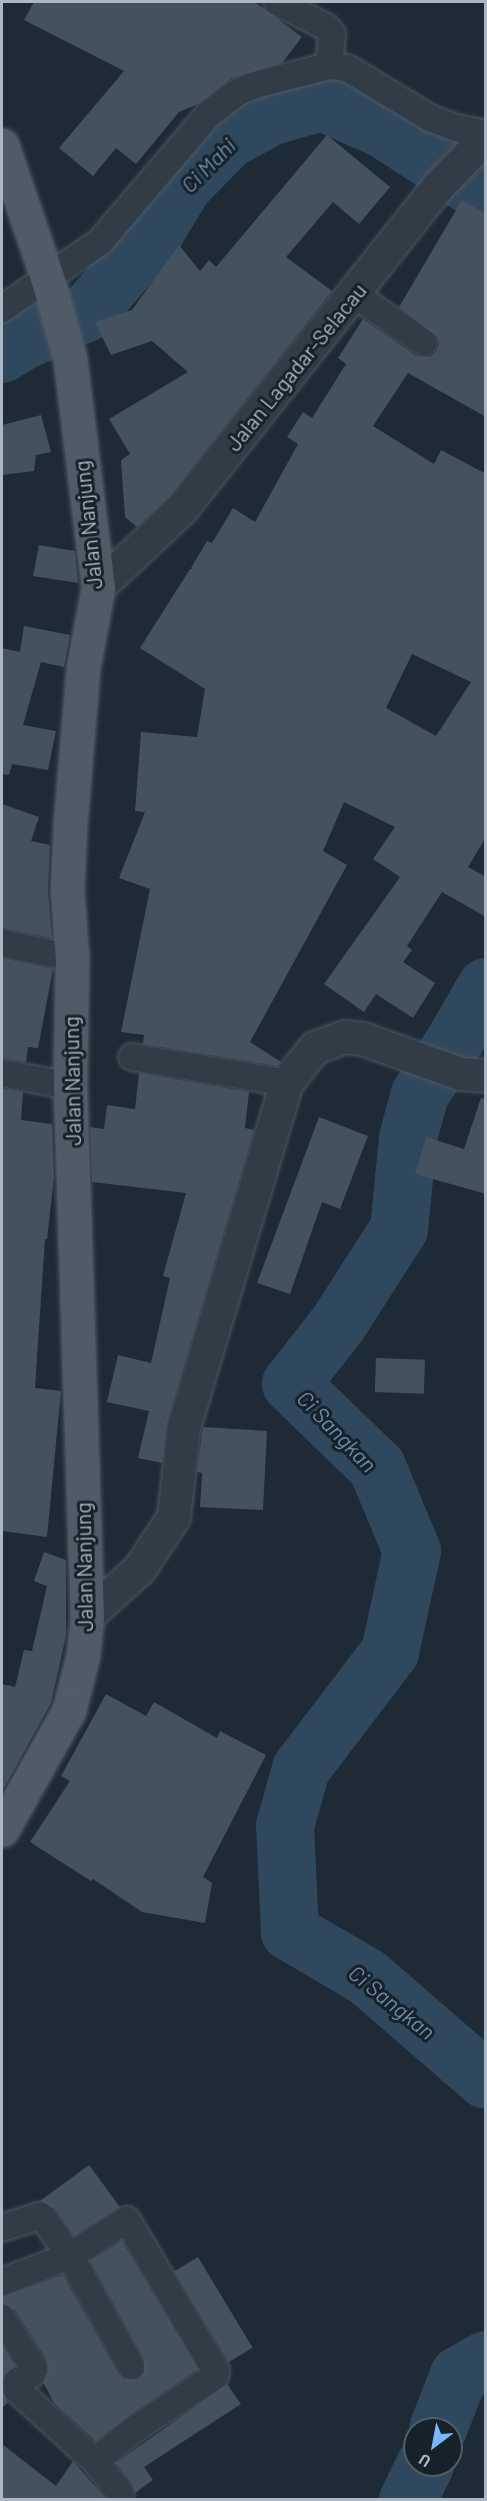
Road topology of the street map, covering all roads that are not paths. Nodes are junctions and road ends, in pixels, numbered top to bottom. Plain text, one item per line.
1 (277, 2) edge
2 (329, 66) junction
3 (486, 136) edge
4 (2, 145) edge
5 (47, 277) junction
6 (354, 294) junction
7 (2, 309) edge
8 (424, 343) dead end
9 (98, 588) junction
10 (2, 943) edge
11 (72, 958) junction
12 (132, 1057) dead end
13 (2, 1073) edge
14 (486, 1076) edge
15 (287, 1083) junction
16 (70, 1086) junction
17 (87, 1617) junction
18 (2, 1830) edge
19 (2, 2228) edge
20 (70, 2256) junction
21 (2, 2282) edge
22 (2, 2318) edge
23 (131, 2366) dead end
24 (95, 2461) junction
25 (120, 2493) dead end

1 - 2 street
2 - 3 street
2 - 5 street
3 - 6 street, Jalan Lagadar-Selacau
4 - 5 main road, Jalan Nanjung
5 - 7 street
5 - 9 main road, Jalan Nanjung
6 - 8 street
6 - 9 street, Jalan Lagadar-Selacau
9 - 11 main road, Jalan Nanjung
10 - 11 street
11 - 16 main road, Jalan Nanjung
12 - 15 street
13 - 16 street
14 - 15 street
15 - 17 street
16 - 17 main road, Jalan Nanjung
17 - 18 main road, Jalan Nanjung
19 - 20 street
20 - 21 street
20 - 23 street
20 - 24 street
22 - 24 street
24 - 25 street

